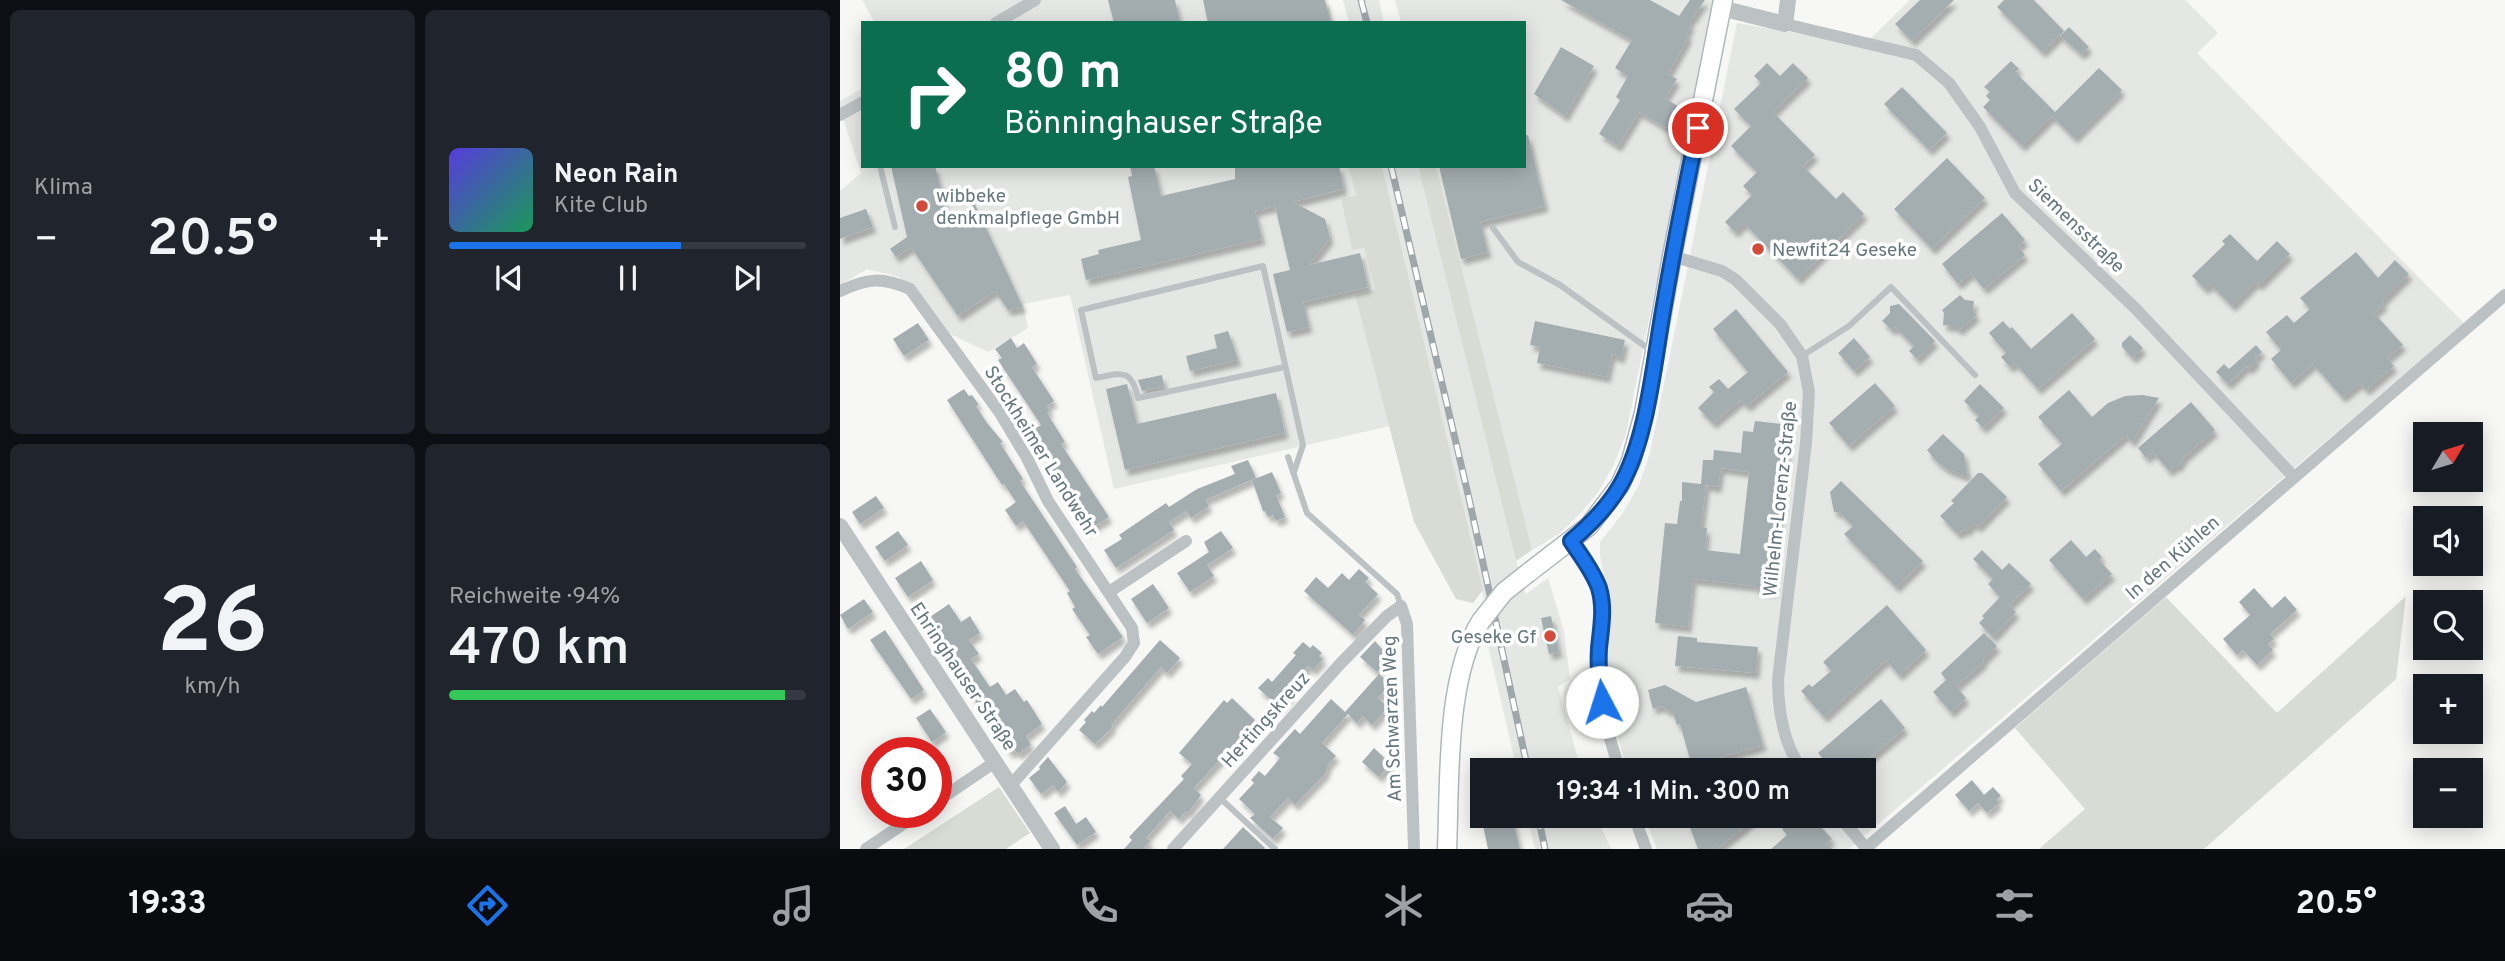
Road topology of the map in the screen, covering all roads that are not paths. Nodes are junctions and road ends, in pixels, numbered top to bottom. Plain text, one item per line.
1 (1035, 0) edge
2 (1788, 0) edge
3 (1722, 4) edge
4 (999, 21) edge
5 (1785, 24) junction
6 (861, 103) edge
7 (840, 115) edge
8 (880, 168) edge
9 (895, 227) dead end
10 (1493, 228) dead end
11 (1672, 256) junction
12 (840, 291) edge
13 (2505, 295) edge
14 (1655, 354) junction
15 (1802, 356) junction
16 (1286, 367) junction
17 (1975, 375) dead end
18 (1288, 457) dead end
19 (1294, 472) junction
20 (2294, 477) junction
21 (840, 526) edge
22 (1186, 541) dead end
23 (1571, 541) junction
24 (1109, 592) junction
25 (1401, 607) junction
26 (1387, 616) joint
27 (1616, 758) edge
28 (1796, 758) edge
29 (995, 762) junction
30 (1011, 785) junction
31 (952, 791) edge
32 (1220, 798) junction
33 (897, 828) edge
34 (1638, 828) edge
35 (1849, 828) edge
36 (1866, 848) edge
37 (866, 849) edge
38 (1052, 849) edge
39 (1172, 849) edge
40 (1275, 849) edge
41 (1415, 849) edge
42 (1447, 849) edge
43 (1646, 849) edge

1 - 4 street
2 - 5 street
3 - 5 street
3 - 11 main road
5 - 20 street, Siemensstraße
6 - 7 street
8 - 9 lane
10 - 14 lane
11 - 14 main road
11 - 15 street, Wilhelm-Lorenz-Straße
12 - 24 street, Stockheimer Landwehr
13 - 20 street, In den Kühlen
14 - 23 main road
15 - 17 lane
15 - 28 street, Wilhelm-Lorenz-Straße
16 - 16 lane
16 - 19 lane
18 - 19 lane
19 - 25 lane
20 - 36 street, In den Kühlen
21 - 29 street, Ehringhauser Straße
22 - 24 street
23 - 27 street
23 - 42 main road, bridge
24 - 30 street, Stockheimer Landwehr
25 - 26 street, Am Schwarzen Weg
25 - 41 street, Am Schwarzen Weg
26 - 32 street, Hertingskreuz
29 - 30 street, Ehringhauser Straße
29 - 31 street
30 - 38 street, Ehringhauser Straße
32 - 39 street, Hertingskreuz
32 - 40 lane
33 - 37 street
34 - 43 street
35 - 36 street

